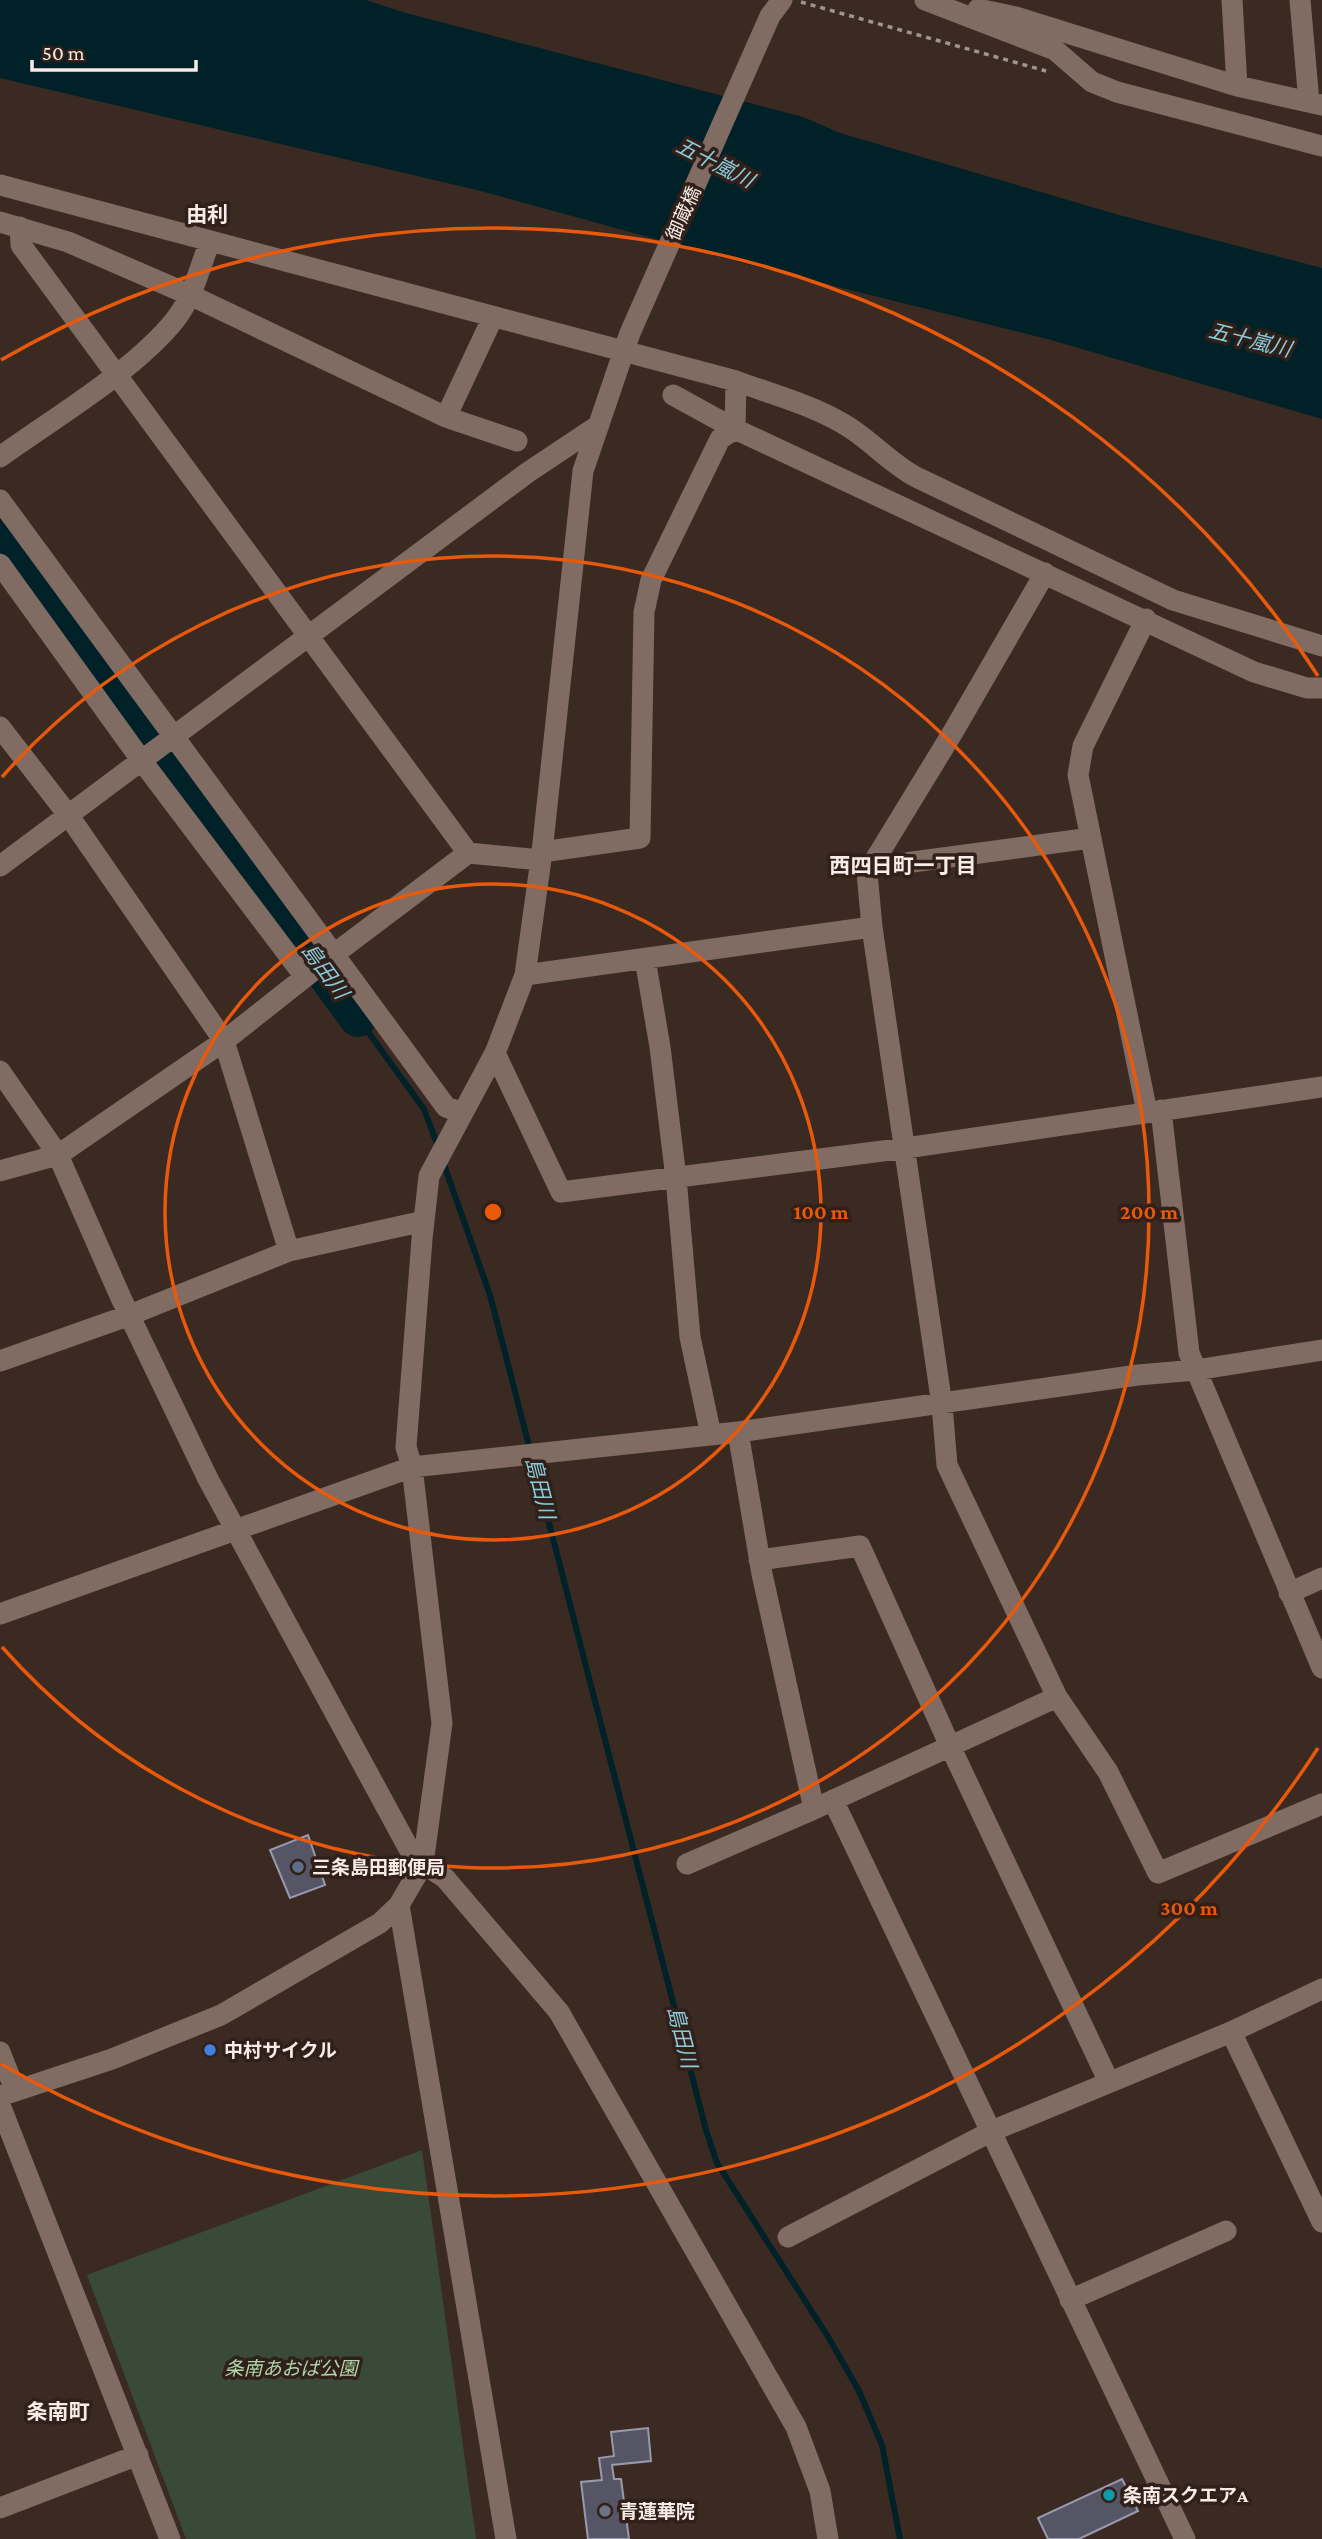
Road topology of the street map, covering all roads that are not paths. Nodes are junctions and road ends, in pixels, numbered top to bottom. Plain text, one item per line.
1 (925, 0) edge
2 (939, 0) edge
3 (1232, 0) edge
4 (1300, 0) edge
5 (776, 8) edge
6 (1237, 86) junction
7 (1316, 103) edge
8 (1322, 146) edge
9 (0, 185) edge
10 (10, 224) edge
11 (210, 241) junction
12 (190, 295) junction
13 (493, 317) junction
14 (627, 342) junction
15 (118, 373) junction
16 (736, 381) junction
17 (673, 396) dead end
18 (446, 417) junction
19 (599, 425) junction
20 (735, 429) junction
21 (517, 441) dead end
22 (0, 457) edge
23 (0, 500) edge
24 (0, 564) edge
25 (1045, 573) junction
26 (1146, 619) junction
27 (309, 636) junction
28 (1322, 646) edge
29 (1322, 688) edge
30 (0, 727) edge
31 (173, 739) junction
32 (146, 758) junction
33 (69, 816) junction
34 (1091, 838) junction
35 (468, 853) junction
36 (542, 856) junction
37 (874, 861) junction
38 (0, 866) edge
39 (872, 927) junction
40 (333, 955) junction
41 (645, 959) junction
42 (525, 975) junction
43 (305, 977) junction
44 (224, 1041) junction
45 (495, 1053) junction
46 (0, 1070) edge
47 (1322, 1087) edge
48 (1154, 1111) junction
49 (463, 1113) junction
50 (906, 1148) junction
51 (58, 1155) junction
52 (0, 1171) edge
53 (676, 1178) junction
54 (425, 1221) junction
55 (289, 1251) junction
56 (130, 1315) junction
57 (1322, 1350) edge
58 (0, 1361) edge
59 (1196, 1370) junction
60 (942, 1405) junction
61 (738, 1433) junction
62 (710, 1435) junction
63 (412, 1467) junction
64 (235, 1530) junction
65 (760, 1560) junction
66 (1322, 1578) edge
67 (1289, 1593) junction
68 (0, 1614) edge
69 (1322, 1668) edge
70 (1057, 1697) junction
71 (950, 1746) junction
72 (1322, 1804) edge
73 (824, 1805) junction
74 (423, 1864) junction
75 (687, 1864) dead end
76 (399, 1905) junction
77 (1322, 1989) edge
78 (1231, 2032) junction
79 (0, 2052) edge
80 (1109, 2082) junction
81 (5, 2097) edge
82 (992, 2131) junction
83 (1322, 2222) edge
84 (1226, 2231) dead end
85 (788, 2237) dead end
86 (1070, 2300) junction
87 (138, 2455) junction
88 (0, 2508) edge
89 (170, 2539) edge
90 (506, 2539) edge
91 (828, 2539) edge
92 (1185, 2539) edge

1 - 8 street
2 - 6 street
3 - 6 street
4 - 7 street
5 - 14 street, 御蔵橋
6 - 7 street
9 - 11 street
10 - 12 street
10 - 15 street
11 - 12 street
11 - 13 street
12 - 15 street
12 - 18 street
13 - 14 street
13 - 18 street
14 - 16 street
14 - 19 street, 御蔵橋
15 - 22 street
15 - 27 street
16 - 20 street
16 - 28 street
17 - 20 street
18 - 21 street
19 - 27 street
19 - 36 street, 御蔵橋
20 - 25 street
20 - 36 street
23 - 31 street
24 - 32 street
25 - 26 street
25 - 37 street
26 - 29 street
26 - 34 street
27 - 31 street
27 - 35 street
30 - 33 street
31 - 32 street
31 - 40 street
32 - 33 street
32 - 43 street
33 - 38 street
33 - 44 street
34 - 37 street
34 - 48 street
35 - 36 street
35 - 40 street
36 - 42 street, 御蔵橋
37 - 39 street
39 - 41 street
39 - 50 street
40 - 43 street
40 - 49 street
41 - 42 street
41 - 53 street
42 - 45 street, 御蔵橋
43 - 44 street
44 - 51 street
44 - 55 street
45 - 49 street, 御蔵橋
45 - 53 street
46 - 51 street
47 - 48 street
48 - 50 street
48 - 59 street
49 - 54 street, 御蔵橋
50 - 53 street
50 - 60 street
51 - 52 street
51 - 56 street
53 - 62 street
54 - 55 street
54 - 63 street, 御蔵橋
55 - 56 street
56 - 58 street
56 - 64 street
57 - 59 street
59 - 60 street
59 - 67 street
60 - 61 street
60 - 70 street
61 - 62 street
61 - 65 street
62 - 63 street
63 - 64 street
63 - 74 street, 御蔵橋
64 - 68 street
64 - 74 street
65 - 71 street
65 - 73 street
66 - 67 street
67 - 69 street
70 - 71 street
70 - 72 street
71 - 73 street
71 - 80 street
73 - 75 street
73 - 82 street
74 - 76 street
74 - 91 street
76 - 81 street
76 - 90 street
77 - 78 street
78 - 80 street
78 - 83 street
79 - 81 street
80 - 82 street
81 - 87 street
82 - 85 street
82 - 86 street
84 - 86 street
86 - 92 street
87 - 88 street
87 - 89 street

